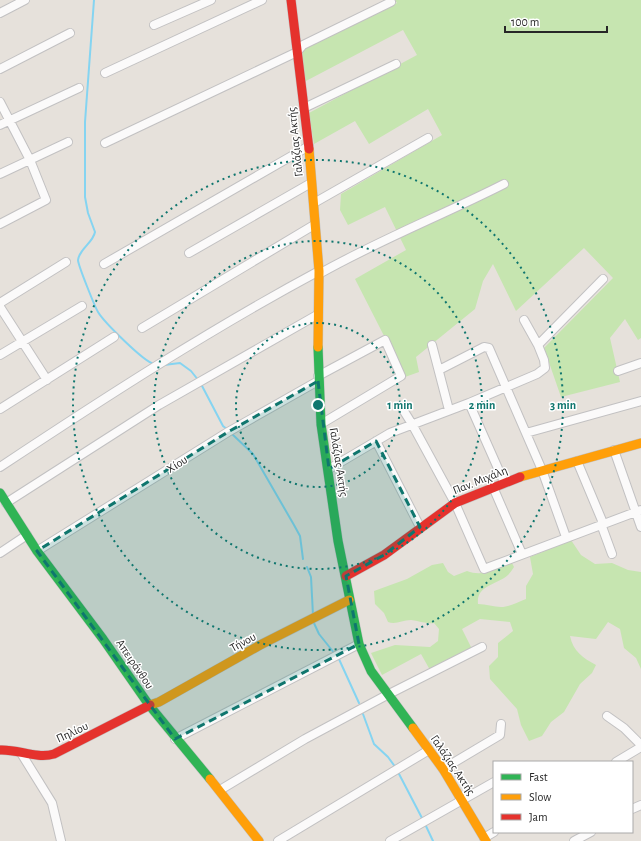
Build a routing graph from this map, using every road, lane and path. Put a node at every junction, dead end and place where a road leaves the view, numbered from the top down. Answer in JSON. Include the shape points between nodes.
{"nodes":[{"id":1,"x":25,"y":0,"type":"edge"},
{"id":2,"x":211,"y":0,"type":"edge"},
{"id":3,"x":262,"y":0,"type":"edge"},
{"id":4,"x":291,"y":0,"type":"edge"},
{"id":5,"x":392,"y":2,"type":"dead end"},
{"id":6,"x":0,"y":13,"type":"edge"},
{"id":7,"x":154,"y":25,"type":"dead end"},
{"id":8,"x":70,"y":33,"type":"dead end"},
{"id":9,"x":297,"y":52,"type":"junction"},
{"id":10,"x":396,"y":64,"type":"dead end"},
{"id":11,"x":0,"y":69,"type":"edge"},
{"id":12,"x":105,"y":73,"type":"dead end"},
{"id":13,"x":79,"y":88,"type":"dead end"},
{"id":14,"x":0,"y":102,"type":"edge"},
{"id":15,"x":304,"y":108,"type":"junction"},
{"id":16,"x":9,"y":120,"type":"junction"},
{"id":17,"x":0,"y":124,"type":"edge"},
{"id":18,"x":428,"y":138,"type":"dead end"},
{"id":19,"x":68,"y":142,"type":"dead end"},
{"id":20,"x":105,"y":143,"type":"dead end"},
{"id":21,"x":309,"y":146,"type":"junction"},
{"id":22,"x":30,"y":160,"type":"junction"},
{"id":23,"x":0,"y":174,"type":"edge"},
{"id":24,"x":311,"y":183,"type":"junction"},
{"id":25,"x":504,"y":184,"type":"dead end"},
{"id":26,"x":314,"y":203,"type":"junction"},
{"id":27,"x":0,"y":224,"type":"edge"},
{"id":28,"x":314,"y":225,"type":"junction"},
{"id":29,"x":189,"y":253,"type":"dead end"},
{"id":30,"x":66,"y":262,"type":"dead end"},
{"id":31,"x":104,"y":264,"type":"dead end"},
{"id":32,"x":319,"y":273,"type":"junction"},
{"id":33,"x":603,"y":279,"type":"dead end"},
{"id":34,"x":0,"y":303,"type":"edge"},
{"id":35,"x":82,"y":306,"type":"dead end"},
{"id":36,"x":0,"y":307,"type":"edge"},
{"id":37,"x":317,"y":315,"type":"junction"},
{"id":38,"x":524,"y":320,"type":"dead end"},
{"id":39,"x":142,"y":328,"type":"dead end"},
{"id":40,"x":114,"y":337,"type":"dead end"},
{"id":41,"x":23,"y":342,"type":"junction"},
{"id":42,"x":432,"y":345,"type":"dead end"},
{"id":43,"x":538,"y":345,"type":"junction"},
{"id":44,"x":0,"y":355,"type":"edge"},
{"id":45,"x":641,"y":363,"type":"edge"},
{"id":46,"x":439,"y":370,"type":"junction"},
{"id":47,"x":618,"y":371,"type":"dead end"},
{"id":48,"x":318,"y":379,"type":"junction"},
{"id":49,"x":47,"y":380,"type":"junction"},
{"id":50,"x":506,"y":386,"type":"junction"},
{"id":51,"x":641,"y":401,"type":"edge"},
{"id":52,"x":469,"y":403,"type":"junction"},
{"id":53,"x":402,"y":408,"type":"dead end"},
{"id":54,"x":0,"y":409,"type":"edge"},
{"id":55,"x":449,"y":410,"type":"junction"},
{"id":56,"x":321,"y":424,"type":"junction"},
{"id":57,"x":412,"y":424,"type":"junction"},
{"id":58,"x":526,"y":432,"type":"junction"},
{"id":59,"x":376,"y":441,"type":"junction"},
{"id":60,"x":641,"y":443,"type":"edge"},
{"id":61,"x":614,"y":450,"type":"junction"},
{"id":62,"x":577,"y":461,"type":"junction"},
{"id":63,"x":0,"y":467,"type":"edge"},
{"id":64,"x":329,"y":469,"type":"junction"},
{"id":65,"x":542,"y":470,"type":"junction"},
{"id":66,"x":504,"y":482,"type":"junction"},
{"id":67,"x":493,"y":487,"type":"junction"},
{"id":68,"x":0,"y":493,"type":"edge"},
{"id":69,"x":6,"y":502,"type":"junction"},
{"id":70,"x":455,"y":503,"type":"junction"},
{"id":71,"x":638,"y":511,"type":"edge"},
{"id":72,"x":602,"y":523,"type":"junction"},
{"id":73,"x":420,"y":527,"type":"junction"},
{"id":74,"x":641,"y":527,"type":"edge"},
{"id":75,"x":27,"y":536,"type":"junction"},
{"id":76,"x":566,"y":537,"type":"junction"},
{"id":77,"x":38,"y":551,"type":"junction"},
{"id":78,"x":0,"y":553,"type":"edge"},
{"id":79,"x":522,"y":554,"type":"junction"},
{"id":80,"x":612,"y":554,"type":"dead end"},
{"id":81,"x":346,"y":576,"type":"junction"},
{"id":82,"x":349,"y":600,"type":"junction"},
{"id":83,"x":359,"y":644,"type":"junction"},
{"id":84,"x":482,"y":647,"type":"dead end"},
{"id":85,"x":387,"y":695,"type":"junction"},
{"id":86,"x":149,"y":705,"type":"junction"},
{"id":87,"x":607,"y":716,"type":"dead end"},
{"id":88,"x":502,"y":724,"type":"dead end"},
{"id":89,"x":175,"y":739,"type":"junction"},
{"id":90,"x":0,"y":750,"type":"edge"},
{"id":91,"x":429,"y":750,"type":"junction"},
{"id":92,"x":21,"y":753,"type":"junction"},
{"id":93,"x":618,"y":761,"type":"edge"},
{"id":94,"x":443,"y":769,"type":"junction"},
{"id":95,"x":493,"y":783,"type":"edge"},
{"id":96,"x":220,"y":790,"type":"junction"},
{"id":97,"x":462,"y":800,"type":"junction"},
{"id":98,"x":493,"y":833,"type":"edge"},
{"id":99,"x":589,"y":833,"type":"edge"},
{"id":100,"x":485,"y":839,"type":"edge"},
{"id":101,"x":61,"y":841,"type":"edge"},
{"id":102,"x":259,"y":841,"type":"edge"},
{"id":103,"x":278,"y":841,"type":"edge"},
{"id":104,"x":390,"y":841,"type":"edge"},
{"id":105,"x":574,"y":841,"type":"edge"}],
"edges":[{"from":1,"to":6,"type":"street"},
{"from":2,"to":7,"type":"street"},
{"from":3,"to":12,"type":"street"},
{"from":4,"to":9,"type":"street","name":"Γαλάζιας Ακτής"},
{"from":5,"to":9,"type":"street","via":[[303,45]]},
{"from":8,"to":11,"type":"street"},
{"from":9,"to":15,"type":"street","name":"Γαλάζιας Ακτής"},
{"from":9,"to":20,"type":"street"},
{"from":10,"to":15,"type":"street"},
{"from":13,"to":16,"type":"street"},
{"from":14,"to":16,"type":"street"},
{"from":15,"to":21,"type":"street","name":"Γαλάζιας Ακτής"},
{"from":16,"to":17,"type":"street"},
{"from":16,"to":22,"type":"street"},
{"from":18,"to":26,"type":"street"},
{"from":19,"to":22,"type":"street"},
{"from":21,"to":24,"type":"street","name":"Γαλάζιας Ακτής"},
{"from":21,"to":31,"type":"street"},
{"from":22,"to":23,"type":"street"},
{"from":22,"to":27,"type":"street","via":[[46,200]]},
{"from":24,"to":26,"type":"street","name":"Γαλάζιας Ακτής"},
{"from":24,"to":29,"type":"street"},
{"from":25,"to":32,"type":"street"},
{"from":26,"to":28,"type":"street","name":"Γαλάζιας Ακτής"},
{"from":28,"to":32,"type":"street","name":"Γαλάζιας Ακτής"},
{"from":28,"to":39,"type":"street"},
{"from":30,"to":34,"type":"street"},
{"from":32,"to":37,"type":"street","name":"Γαλάζιας Ακτής"},
{"from":32,"to":63,"type":"street","via":[[247,310],[190,344]]},
{"from":33,"to":43,"type":"street"},
{"from":35,"to":41,"type":"street"},
{"from":36,"to":41,"type":"street"},
{"from":37,"to":48,"type":"street","name":"Γαλάζιας Ακτής"},
{"from":37,"to":69,"type":"street","via":[[159,405]]},
{"from":38,"to":43,"type":"street"},
{"from":40,"to":49,"type":"street"},
{"from":41,"to":44,"type":"street"},
{"from":41,"to":49,"type":"street"},
{"from":42,"to":46,"type":"street"},
{"from":43,"to":50,"type":"street","via":[[545,368],[537,374]]},
{"from":45,"to":47,"type":"street"},
{"from":46,"to":50,"type":"street","via":[[487,346]]},
{"from":46,"to":55,"type":"street"},
{"from":48,"to":56,"type":"street","name":"Γαλάζιας Ακτής"},
{"from":48,"to":56,"type":"street","name":"Χίου","via":[[386,340],[401,376]]},
{"from":48,"to":77,"type":"street","name":"Χίου"},
{"from":49,"to":54,"type":"street"},
{"from":50,"to":52,"type":"street"},
{"from":50,"to":58,"type":"street"},
{"from":51,"to":58,"type":"street"},
{"from":52,"to":55,"type":"street"},
{"from":52,"to":66,"type":"street"},
{"from":53,"to":57,"type":"street"},
{"from":55,"to":57,"type":"street"},
{"from":56,"to":64,"type":"street","name":"Γαλάζιας Ακτής"},
{"from":57,"to":59,"type":"street"},
{"from":57,"to":70,"type":"street"},
{"from":58,"to":65,"type":"street"},
{"from":59,"to":64,"type":"street"},
{"from":59,"to":73,"type":"street"},
{"from":60,"to":61,"type":"street","name":"Παν. Μιχάλη"},
{"from":61,"to":62,"type":"street","name":"Παν. Μιχάλη"},
{"from":61,"to":71,"type":"street"},
{"from":62,"to":65,"type":"street","name":"Παν. Μιχάλη"},
{"from":62,"to":72,"type":"street"},
{"from":64,"to":81,"type":"street","name":"Γαλάζιας Ακτής","via":[[338,541]]},
{"from":65,"to":66,"type":"street","name":"Παν. Μιχάλη"},
{"from":65,"to":76,"type":"street"},
{"from":66,"to":67,"type":"street","name":"Παν. Μιχάλη"},
{"from":67,"to":70,"type":"street","name":"Παν. Μιχάλη"},
{"from":67,"to":79,"type":"street"},
{"from":68,"to":69,"type":"street","name":"Απειράνθου"},
{"from":69,"to":75,"type":"street","name":"Απειράνθου"},
{"from":70,"to":73,"type":"street","name":"Παν. Μιχάλη"},
{"from":70,"to":79,"type":"street","via":[[484,569]]},
{"from":71,"to":72,"type":"street"},
{"from":71,"to":74,"type":"street"},
{"from":72,"to":76,"type":"street"},
{"from":72,"to":80,"type":"street"},
{"from":73,"to":81,"type":"street","name":"Παν. Μιχάλη","via":[[384,554]]},
{"from":75,"to":77,"type":"street","name":"Απειράνθου"},
{"from":75,"to":78,"type":"street"},
{"from":76,"to":79,"type":"street"},
{"from":77,"to":86,"type":"street","name":"Απειράνθου"},
{"from":81,"to":82,"type":"street","name":"Γαλάζιας Ακτής"},
{"from":82,"to":83,"type":"street","name":"Γαλάζιας Ακτής"},
{"from":82,"to":86,"type":"street","name":"Τήνου"},
{"from":83,"to":85,"type":"street","name":"Γαλάζιας Ακτής","via":[[371,671]]},
{"from":83,"to":89,"type":"street"},
{"from":84,"to":85,"type":"street"},
{"from":85,"to":91,"type":"street","name":"Γαλάζιας Ακτής"},
{"from":85,"to":96,"type":"street","via":[[305,739]]},
{"from":86,"to":89,"type":"street","name":"Απειράνθου"},
{"from":86,"to":92,"type":"street","name":"Πηλίου","via":[[54,754],[40,756]]},
{"from":87,"to":93,"type":"street","via":[[624,728],[641,747]]},
{"from":88,"to":94,"type":"street","via":[[500,735]]},
{"from":89,"to":96,"type":"street","name":"Απειράνθου"},
{"from":90,"to":92,"type":"street","name":"Πηλίου"},
{"from":91,"to":94,"type":"street","name":"Γαλάζιας Ακτής"},
{"from":91,"to":103,"type":"street"},
{"from":92,"to":101,"type":"street","via":[[52,803]]},
{"from":94,"to":97,"type":"street","name":"Γαλάζιας Ακτής"},
{"from":95,"to":97,"type":"street"},
{"from":96,"to":102,"type":"street","name":"Απειράνθου"},
{"from":97,"to":100,"type":"street","name":"Γαλάζιας Ακτής"},
{"from":97,"to":104,"type":"street"},
{"from":98,"to":100,"type":"street"},
{"from":99,"to":105,"type":"street"}]}
